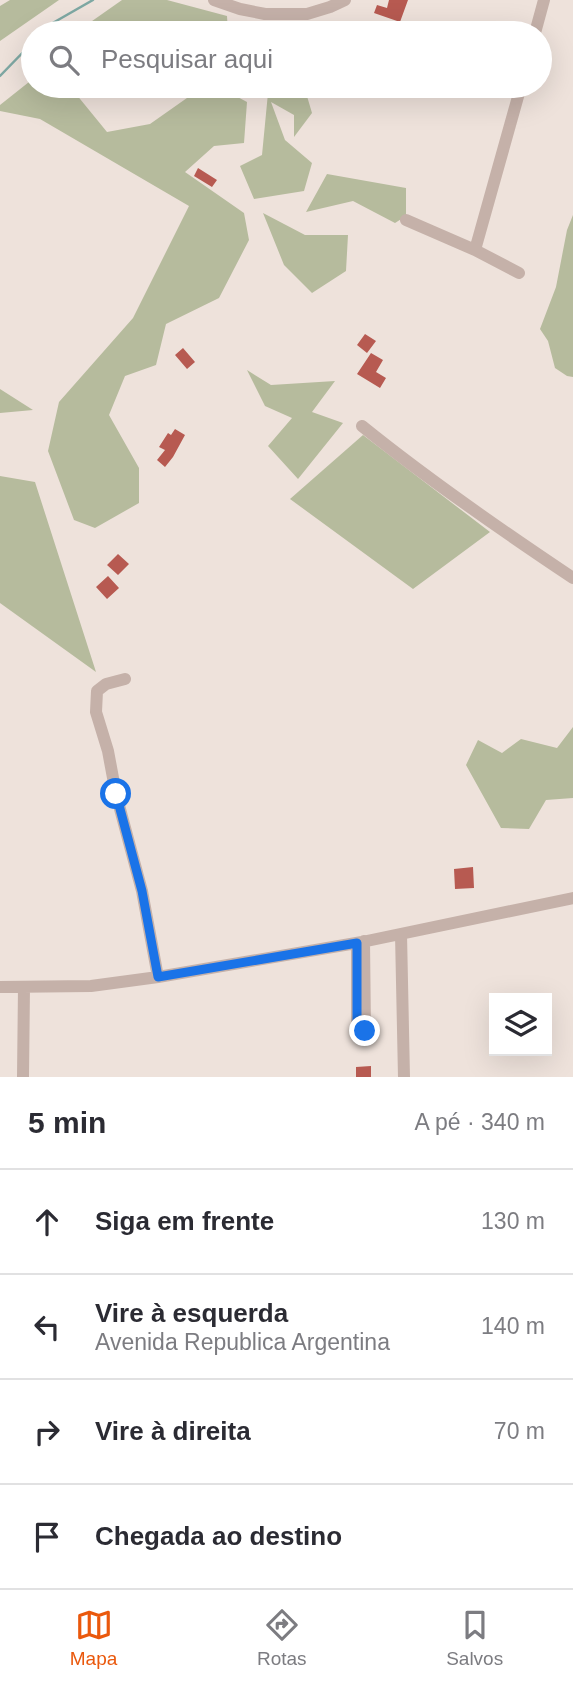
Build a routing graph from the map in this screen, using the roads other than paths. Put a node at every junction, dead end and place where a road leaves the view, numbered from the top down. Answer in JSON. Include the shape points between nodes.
{"nodes":[{"id":1,"x":214,"y":0,"type":"edge"},
{"id":2,"x":345,"y":0,"type":"edge"},
{"id":3,"x":544,"y":0,"type":"edge"},
{"id":4,"x":539,"y":21,"type":"edge"},
{"id":5,"x":518,"y":98,"type":"edge"},
{"id":6,"x":406,"y":220,"type":"dead end"},
{"id":7,"x":475,"y":250,"type":"junction"},
{"id":8,"x":519,"y":274,"type":"dead end"},
{"id":9,"x":362,"y":426,"type":"dead end"},
{"id":10,"x":573,"y":578,"type":"edge"},
{"id":11,"x":125,"y":678,"type":"dead end"},
{"id":12,"x":573,"y":898,"type":"edge"},
{"id":13,"x":401,"y":934,"type":"junction"},
{"id":14,"x":361,"y":942,"type":"junction"},
{"id":15,"x":158,"y":977,"type":"junction"},
{"id":16,"x":24,"y":987,"type":"junction"},
{"id":17,"x":0,"y":988,"type":"edge"},
{"id":18,"x":23,"y":1077,"type":"edge"},
{"id":19,"x":404,"y":1077,"type":"edge"}],
"edges":[{"from":1,"to":2,"type":"street","via":[[265,14],[307,14]]},
{"from":3,"to":4,"type":"street"},
{"from":5,"to":7,"type":"street"},
{"from":6,"to":7,"type":"street"},
{"from":7,"to":8,"type":"street"},
{"from":9,"to":10,"type":"street","via":[[474,512]]},
{"from":11,"to":15,"type":"street","via":[[97,691],[96,712],[142,891]]},
{"from":12,"to":13,"type":"street"},
{"from":13,"to":14,"type":"street"},
{"from":13,"to":19,"type":"street"},
{"from":14,"to":14,"type":"street","via":[[365,1031],[357,1031]]},
{"from":14,"to":15,"type":"street"},
{"from":15,"to":16,"type":"street","via":[[91,986]]},
{"from":16,"to":17,"type":"street"},
{"from":16,"to":18,"type":"street"}]}
